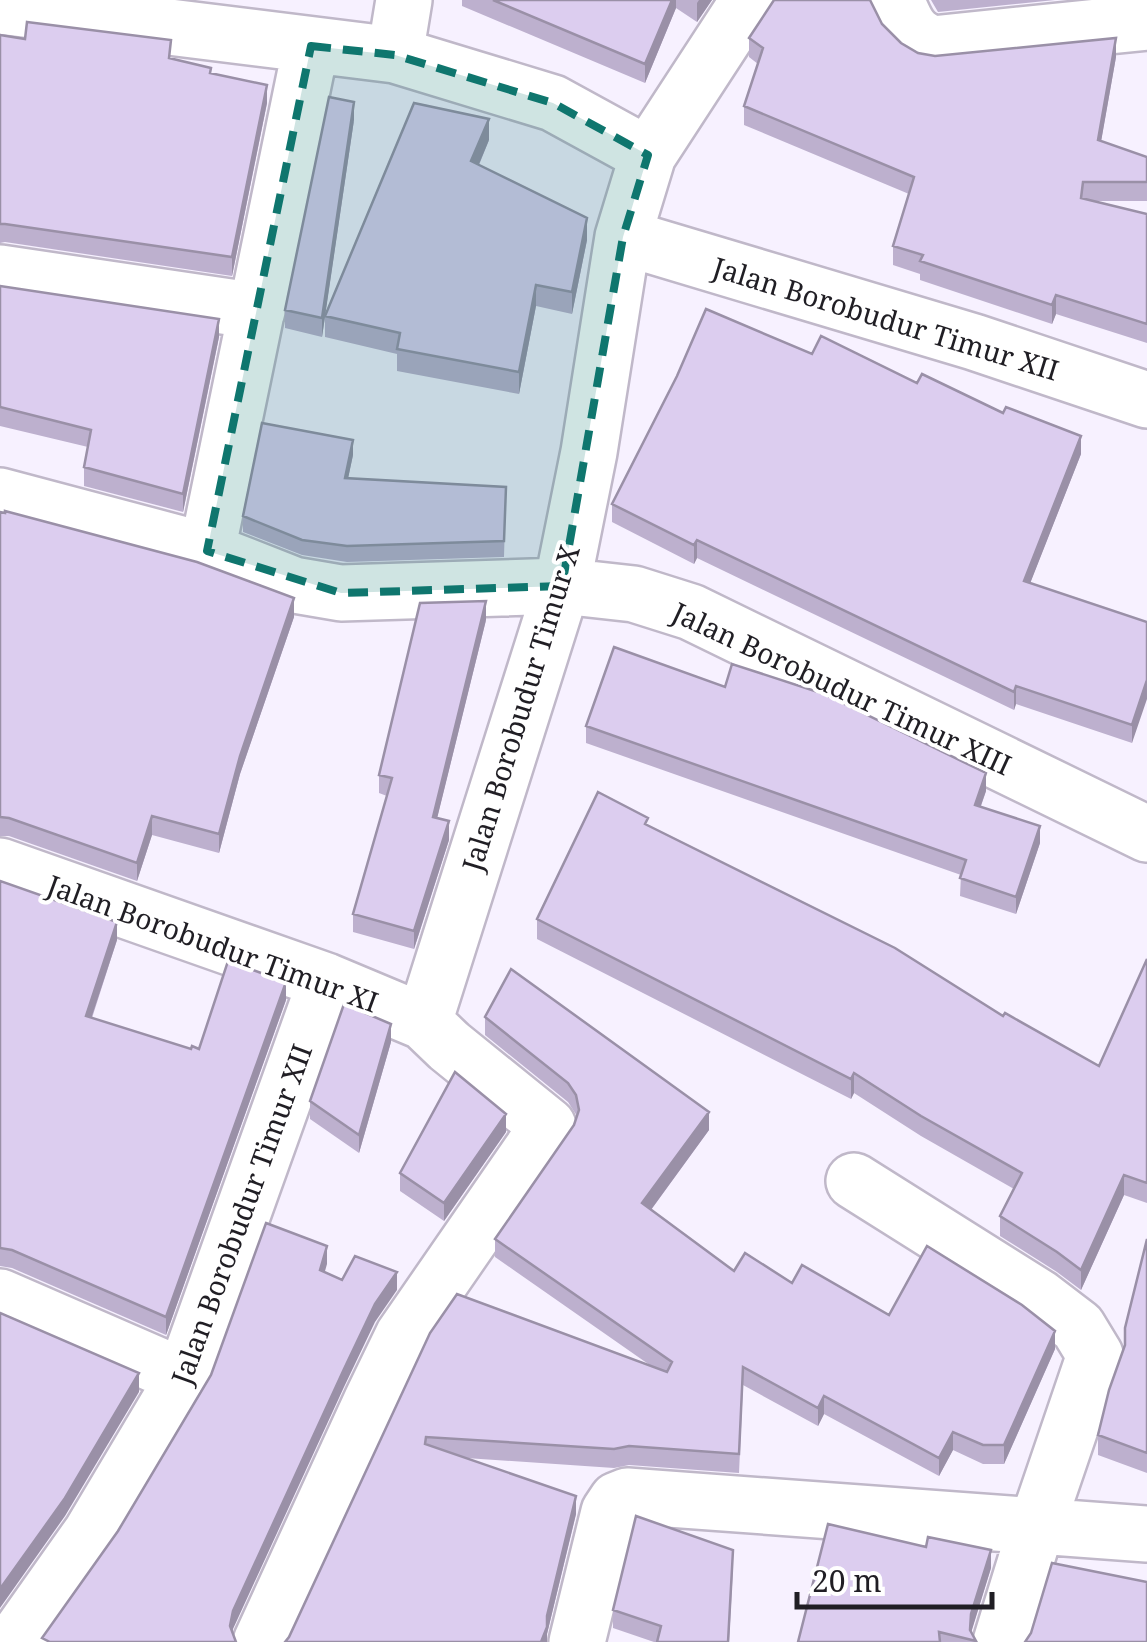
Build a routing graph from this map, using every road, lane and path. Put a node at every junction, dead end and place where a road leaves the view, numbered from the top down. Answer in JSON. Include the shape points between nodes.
{"nodes":[{"id":1,"x":404,"y":0,"type":"edge"},
{"id":2,"x":749,"y":0,"type":"edge"},
{"id":3,"x":896,"y":0,"type":"edge"},
{"id":4,"x":0,"y":6,"type":"edge"},
{"id":5,"x":1147,"y":22,"type":"edge"},
{"id":6,"x":311,"y":46,"type":"junction"},
{"id":7,"x":394,"y":55,"type":"junction"},
{"id":8,"x":648,"y":155,"type":"junction"},
{"id":9,"x":624,"y":237,"type":"junction"},
{"id":10,"x":0,"y":273,"type":"edge"},
{"id":11,"x":257,"y":311,"type":"junction"},
{"id":12,"x":1147,"y":400,"type":"edge"},
{"id":13,"x":0,"y":496,"type":"edge"},
{"id":14,"x":208,"y":551,"type":"junction"},
{"id":15,"x":562,"y":586,"type":"junction"},
{"id":16,"x":1147,"y":834,"type":"edge"},
{"id":17,"x":0,"y":866,"type":"edge"},
{"id":18,"x":326,"y":981,"type":"junction"},
{"id":19,"x":424,"y":1022,"type":"junction"},
{"id":20,"x":854,"y":1181,"type":"dead end"},
{"id":21,"x":0,"y":1296,"type":"edge"},
{"id":22,"x":184,"y":1376,"type":"junction"},
{"id":23,"x":1036,"y":1528,"type":"junction"},
{"id":24,"x":1147,"y":1534,"type":"edge"},
{"id":25,"x":14,"y":1642,"type":"edge"},
{"id":26,"x":261,"y":1642,"type":"edge"},
{"id":27,"x":577,"y":1642,"type":"edge"},
{"id":28,"x":1001,"y":1642,"type":"edge"}],
"edges":[{"from":1,"to":7,"type":"street"},
{"from":2,"to":8,"type":"street","name":"Jalan Borobudur Timur X"},
{"from":3,"to":5,"type":"street","via":[[910,31],[932,44]]},
{"from":4,"to":6,"type":"street"},
{"from":6,"to":7,"type":"street"},
{"from":6,"to":11,"type":"street"},
{"from":7,"to":8,"type":"street","via":[[553,102]]},
{"from":8,"to":9,"type":"street","name":"Jalan Borobudur Timur X"},
{"from":9,"to":12,"type":"street","name":"Jalan Borobudur Timur XII"},
{"from":9,"to":15,"type":"street","name":"Jalan Borobudur Timur X"},
{"from":10,"to":11,"type":"street"},
{"from":11,"to":14,"type":"street"},
{"from":13,"to":14,"type":"street","name":"Jalan Borobudur Timur XIII"},
{"from":14,"to":15,"type":"street","name":"Jalan Borobudur Timur XIII","via":[[294,585],[341,593]]},
{"from":15,"to":16,"type":"street","name":"Jalan Borobudur Timur XIII","via":[[634,594],[690,612]]},
{"from":15,"to":19,"type":"street","name":"Jalan Borobudur Timur X"},
{"from":17,"to":18,"type":"street","name":"Jalan Borobudur Timur XI"},
{"from":18,"to":19,"type":"street","name":"Jalan Borobudur Timur XI"},
{"from":18,"to":22,"type":"street","name":"Jalan Borobudur Timur XII"},
{"from":19,"to":26,"type":"street","via":[[548,1126],[403,1336]]},
{"from":20,"to":23,"type":"street","via":[[1040,1298],[1078,1327],[1095,1355]]},
{"from":21,"to":22,"type":"street"},
{"from":22,"to":25,"type":"street","name":"Jalan Borobudur Timur XII","via":[[91,1533]]},
{"from":23,"to":24,"type":"street"},
{"from":23,"to":27,"type":"street","via":[[628,1496],[609,1512]]},
{"from":23,"to":28,"type":"street"}]}
